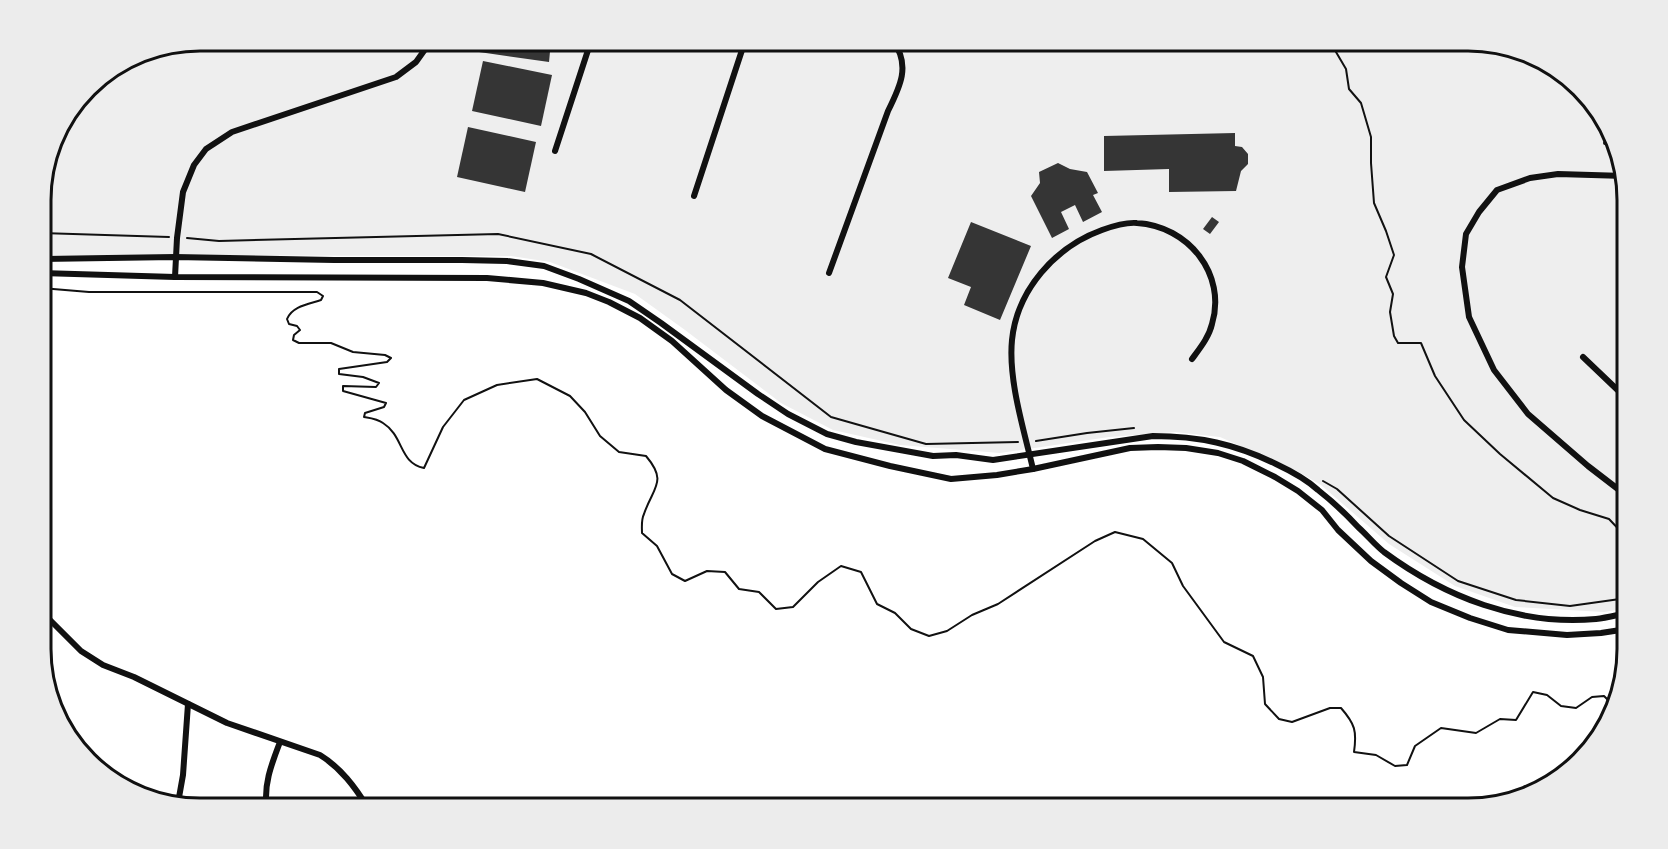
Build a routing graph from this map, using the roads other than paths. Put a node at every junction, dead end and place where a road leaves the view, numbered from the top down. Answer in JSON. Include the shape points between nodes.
{"nodes":[{"id":1,"x":424,"y":51,"type":"edge"},
{"id":2,"x":587,"y":51,"type":"edge"},
{"id":3,"x":741,"y":51,"type":"edge"},
{"id":4,"x":898,"y":51,"type":"edge"},
{"id":5,"x":555,"y":151,"type":"dead end"},
{"id":6,"x":1615,"y":176,"type":"edge"},
{"id":7,"x":694,"y":196,"type":"dead end"},
{"id":8,"x":175,"y":257,"type":"junction"},
{"id":9,"x":51,"y":259,"type":"edge"},
{"id":10,"x":51,"y":273,"type":"edge"},
{"id":11,"x":829,"y":273,"type":"dead end"},
{"id":12,"x":175,"y":277,"type":"junction"},
{"id":13,"x":628,"y":301,"type":"junction"},
{"id":14,"x":625,"y":310,"type":"junction"},
{"id":15,"x":1583,"y":357,"type":"dead end"},
{"id":16,"x":1192,"y":359,"type":"dead end"},
{"id":17,"x":1617,"y":389,"type":"edge"},
{"id":18,"x":1030,"y":454,"type":"junction"},
{"id":19,"x":1033,"y":469,"type":"junction"},
{"id":20,"x":1617,"y":488,"type":"edge"},
{"id":21,"x":1617,"y":616,"type":"edge"},
{"id":22,"x":51,"y":621,"type":"edge"},
{"id":23,"x":1617,"y":631,"type":"edge"},
{"id":24,"x":188,"y":704,"type":"junction"},
{"id":25,"x":280,"y":742,"type":"junction"},
{"id":26,"x":179,"y":796,"type":"edge"},
{"id":27,"x":265,"y":798,"type":"edge"},
{"id":28,"x":361,"y":798,"type":"edge"}],
"edges":[{"from":1,"to":8,"type":"street","via":[[396,77],[232,132],[206,149],[194,165],[183,192]]},
{"from":2,"to":5,"type":"street"},
{"from":3,"to":7,"type":"street"},
{"from":4,"to":11,"type":"street","via":[[903,63],[900,86]]},
{"from":6,"to":20,"type":"street","via":[[1558,174],[1497,189],[1466,234],[1462,267],[1469,317],[1494,370],[1528,414]]},
{"from":8,"to":9,"type":"street"},
{"from":8,"to":12,"type":"street"},
{"from":8,"to":13,"type":"street","via":[[507,261],[544,266]]},
{"from":10,"to":12,"type":"street"},
{"from":12,"to":14,"type":"street","via":[[487,278],[575,290]]},
{"from":13,"to":14,"type":"street"},
{"from":13,"to":18,"type":"street","via":[[778,408],[827,434],[933,456],[993,460]]},
{"from":14,"to":19,"type":"street","via":[[672,341],[726,390],[762,416],[825,449],[951,479]]},
{"from":15,"to":17,"type":"street"},
{"from":16,"to":18,"type":"street","via":[[1212,325],[1216,305],[1214,284],[1201,256],[1179,235],[1153,225],[1122,224],[1090,234],[1038,275],[1018,314],[1011,356]]},
{"from":18,"to":19,"type":"street"},
{"from":18,"to":21,"type":"street","via":[[1153,436],[1220,442],[1295,473],[1317,488],[1382,551],[1445,590],[1507,613],[1535,618]]},
{"from":19,"to":23,"type":"street","via":[[1130,448],[1186,448],[1218,453],[1243,461],[1299,491],[1371,561],[1431,602],[1508,630],[1567,636]]},
{"from":22,"to":24,"type":"street","via":[[81,651],[103,665]]},
{"from":24,"to":25,"type":"street"},
{"from":24,"to":26,"type":"street"},
{"from":25,"to":27,"type":"street","via":[[269,771]]},
{"from":25,"to":28,"type":"street","via":[[320,754],[333,763]]}]}
